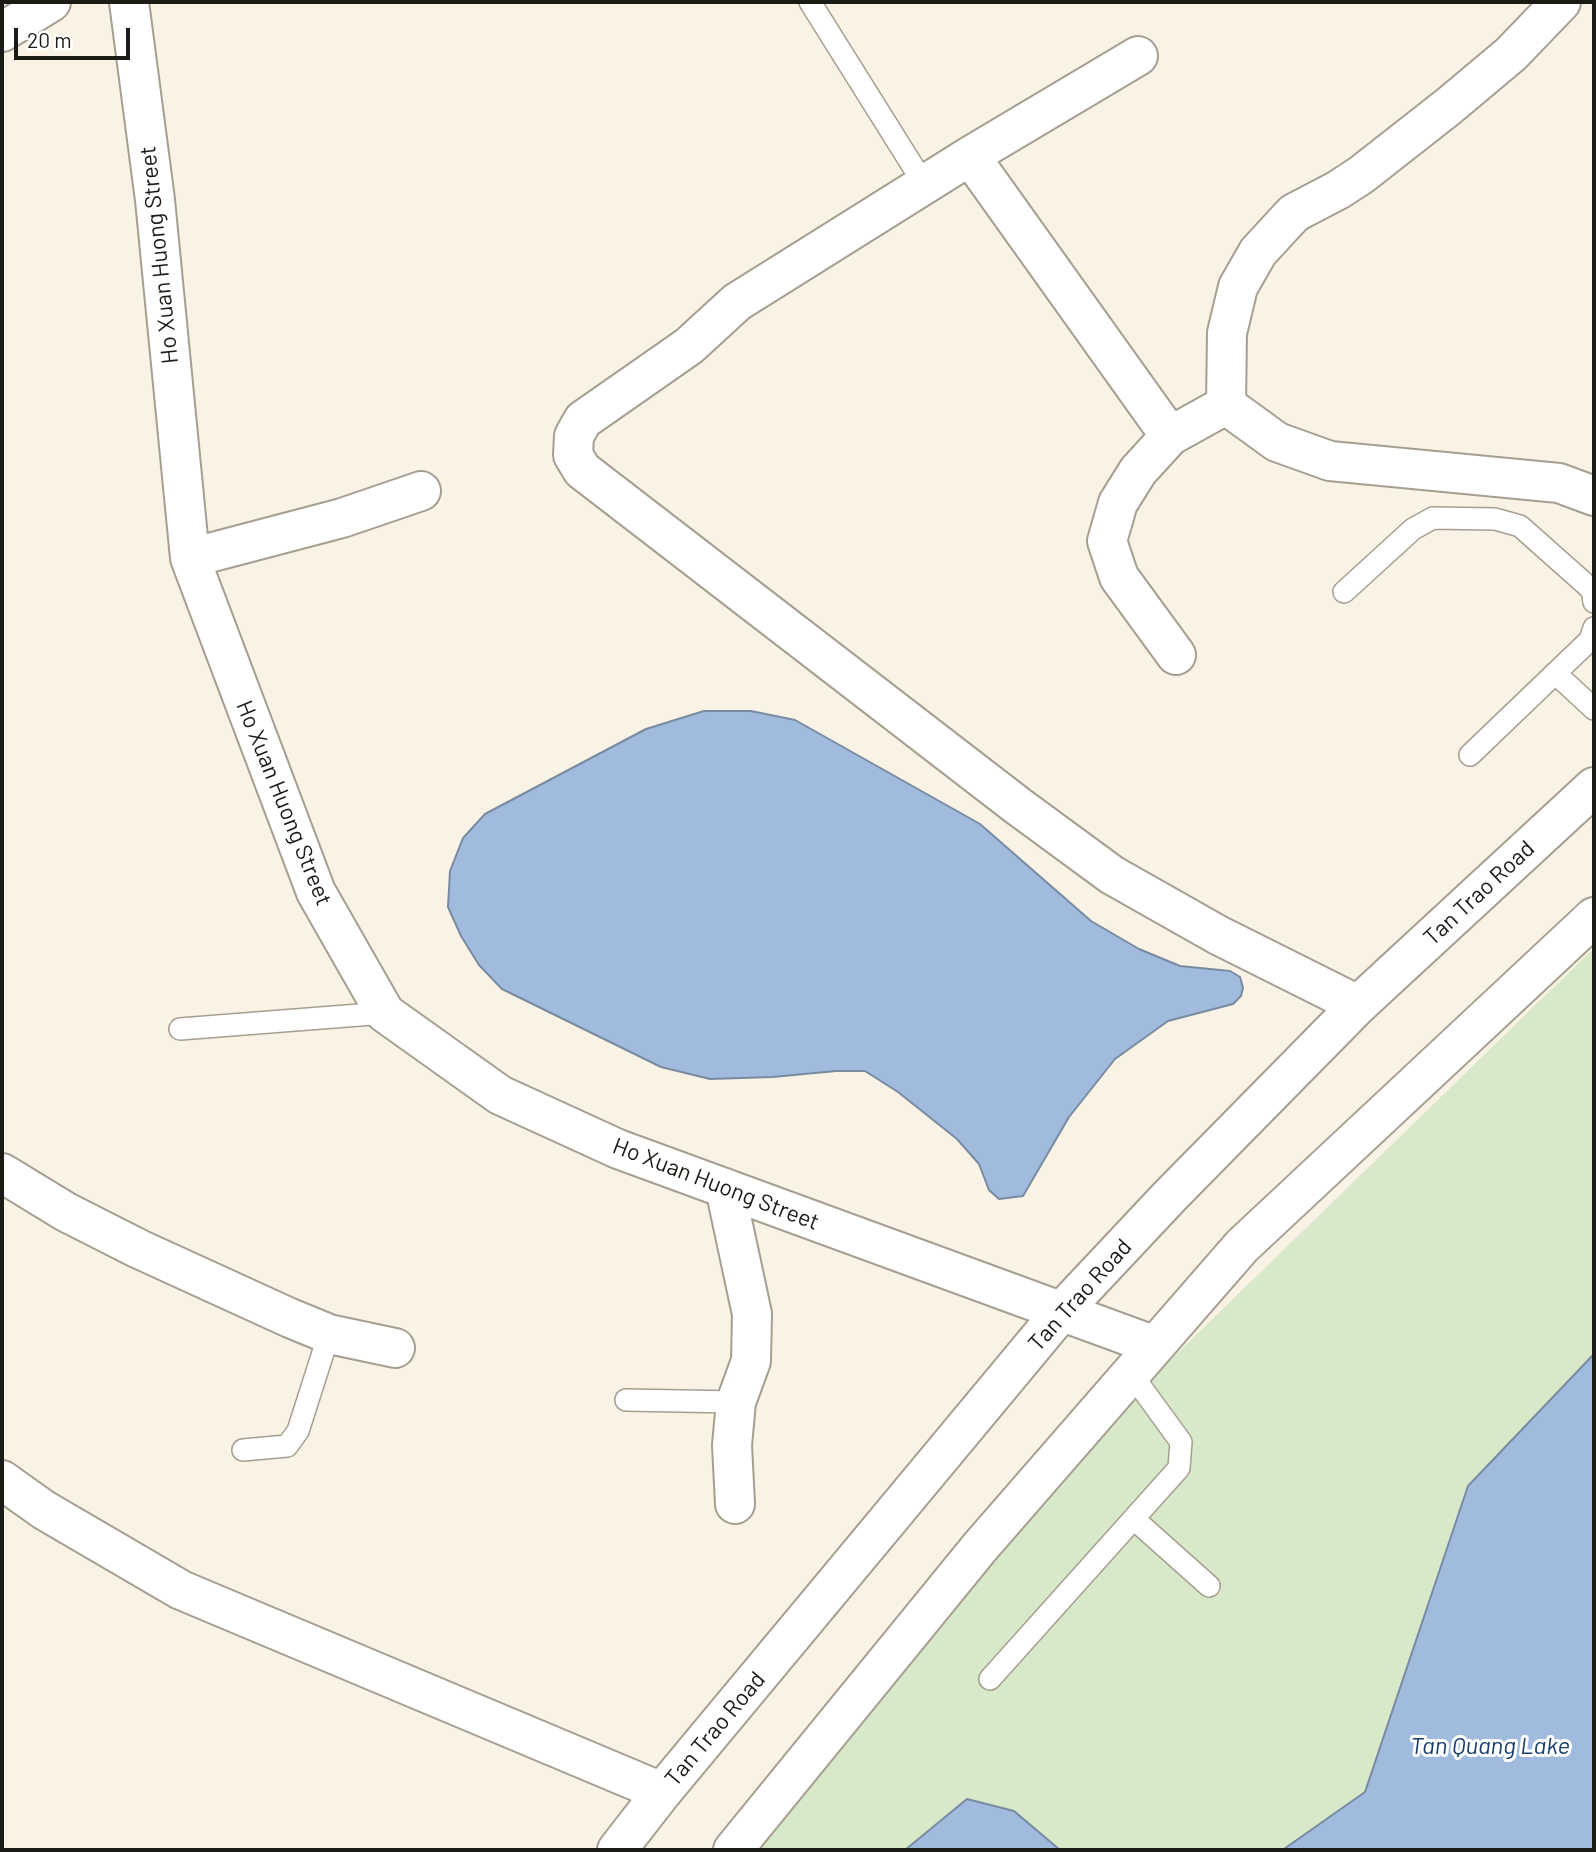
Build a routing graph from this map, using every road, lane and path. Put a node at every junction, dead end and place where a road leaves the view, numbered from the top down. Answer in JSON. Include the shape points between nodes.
{"nodes":[{"id":1,"x":51,"y":2,"type":"edge"},
{"id":2,"x":129,"y":2,"type":"edge"},
{"id":3,"x":810,"y":2,"type":"edge"},
{"id":4,"x":1561,"y":2,"type":"edge"},
{"id":5,"x":2,"y":32,"type":"edge"},
{"id":6,"x":1138,"y":56,"type":"dead end"},
{"id":7,"x":970,"y":156,"type":"junction"},
{"id":8,"x":924,"y":184,"type":"junction"},
{"id":9,"x":1226,"y":405,"type":"junction"},
{"id":10,"x":1170,"y":436,"type":"junction"},
{"id":11,"x":421,"y":491,"type":"dead end"},
{"id":12,"x":1594,"y":496,"type":"edge"},
{"id":13,"x":190,"y":558,"type":"junction"},
{"id":14,"x":1344,"y":592,"type":"dead end"},
{"id":15,"x":1594,"y":602,"type":"edge"},
{"id":16,"x":1594,"y":628,"type":"edge"},
{"id":17,"x":1176,"y":655,"type":"dead end"},
{"id":18,"x":1555,"y":673,"type":"junction"},
{"id":19,"x":1594,"y":709,"type":"edge"},
{"id":20,"x":1470,"y":755,"type":"dead end"},
{"id":21,"x":1594,"y":787,"type":"edge"},
{"id":22,"x":1594,"y":916,"type":"edge"},
{"id":23,"x":1358,"y":1005,"type":"junction"},
{"id":24,"x":385,"y":1013,"type":"junction"},
{"id":25,"x":180,"y":1029,"type":"dead end"},
{"id":26,"x":2,"y":1173,"type":"edge"},
{"id":27,"x":726,"y":1188,"type":"junction"},
{"id":28,"x":1061,"y":1312,"type":"junction"},
{"id":29,"x":329,"y":1334,"type":"junction"},
{"id":30,"x":395,"y":1348,"type":"dead end"},
{"id":31,"x":1141,"y":1359,"type":"junction"},
{"id":32,"x":626,"y":1400,"type":"dead end"},
{"id":33,"x":736,"y":1402,"type":"junction"},
{"id":34,"x":243,"y":1450,"type":"dead end"},
{"id":35,"x":2,"y":1480,"type":"edge"},
{"id":36,"x":735,"y":1504,"type":"dead end"},
{"id":37,"x":1133,"y":1519,"type":"junction"},
{"id":38,"x":1209,"y":1586,"type":"dead end"},
{"id":39,"x":990,"y":1679,"type":"dead end"},
{"id":40,"x":662,"y":1792,"type":"junction"},
{"id":41,"x":617,"y":1850,"type":"edge"},
{"id":42,"x":733,"y":1850,"type":"edge"}],
"edges":[{"from":1,"to":5,"type":"street"},
{"from":2,"to":13,"type":"street","name":"Ho Xuan Huong Street","via":[[155,200]]},
{"from":3,"to":8,"type":"lane"},
{"from":4,"to":9,"type":"street","via":[[1511,54],[1459,98],[1361,175],[1294,213],[1258,252],[1238,287],[1227,333]]},
{"from":6,"to":7,"type":"street"},
{"from":7,"to":8,"type":"street"},
{"from":7,"to":10,"type":"street"},
{"from":8,"to":23,"type":"street","via":[[737,302],[689,346],[583,420],[574,436],[573,455],[582,471],[1112,874],[1218,935]]},
{"from":9,"to":10,"type":"street"},
{"from":9,"to":12,"type":"street","via":[[1277,442],[1330,461],[1559,483]]},
{"from":10,"to":17,"type":"street","via":[[1138,471],[1118,503],[1107,541],[1119,576]]},
{"from":11,"to":13,"type":"street","via":[[342,518]]},
{"from":13,"to":24,"type":"street","name":"Ho Xuan Huong Street","via":[[316,892]]},
{"from":14,"to":15,"type":"lane","via":[[1413,529],[1433,518],[1494,519],[1520,526],[1592,590]]},
{"from":16,"to":18,"type":"lane","via":[[1590,640]]},
{"from":18,"to":19,"type":"lane"},
{"from":18,"to":20,"type":"lane"},
{"from":21,"to":23,"type":"street","name":"Tan Trao Road"},
{"from":22,"to":31,"type":"street","via":[[1242,1246]]},
{"from":23,"to":28,"type":"street","name":"Tan Trao Road"},
{"from":24,"to":25,"type":"lane"},
{"from":24,"to":27,"type":"street","name":"Ho Xuan Huong Street","via":[[500,1095],[618,1149]]},
{"from":26,"to":29,"type":"street","via":[[139,1249]]},
{"from":27,"to":28,"type":"street","name":"Ho Xuan Huong Street"},
{"from":27,"to":33,"type":"street","via":[[752,1314],[751,1361]]},
{"from":28,"to":31,"type":"street","name":"Ho Xuan Huong Street"},
{"from":28,"to":40,"type":"street","name":"Tan Trao Road"},
{"from":29,"to":30,"type":"street"},
{"from":29,"to":34,"type":"lane","via":[[298,1431],[287,1446]]},
{"from":31,"to":37,"type":"lane","via":[[1181,1442],[1179,1468]]},
{"from":31,"to":42,"type":"street","via":[[980,1547]]},
{"from":32,"to":33,"type":"lane"},
{"from":33,"to":36,"type":"street","via":[[732,1445]]},
{"from":35,"to":40,"type":"street","via":[[44,1510],[181,1590]]},
{"from":37,"to":38,"type":"lane"},
{"from":37,"to":39,"type":"lane"},
{"from":40,"to":41,"type":"street","name":"Tan Trao Road"}]}
